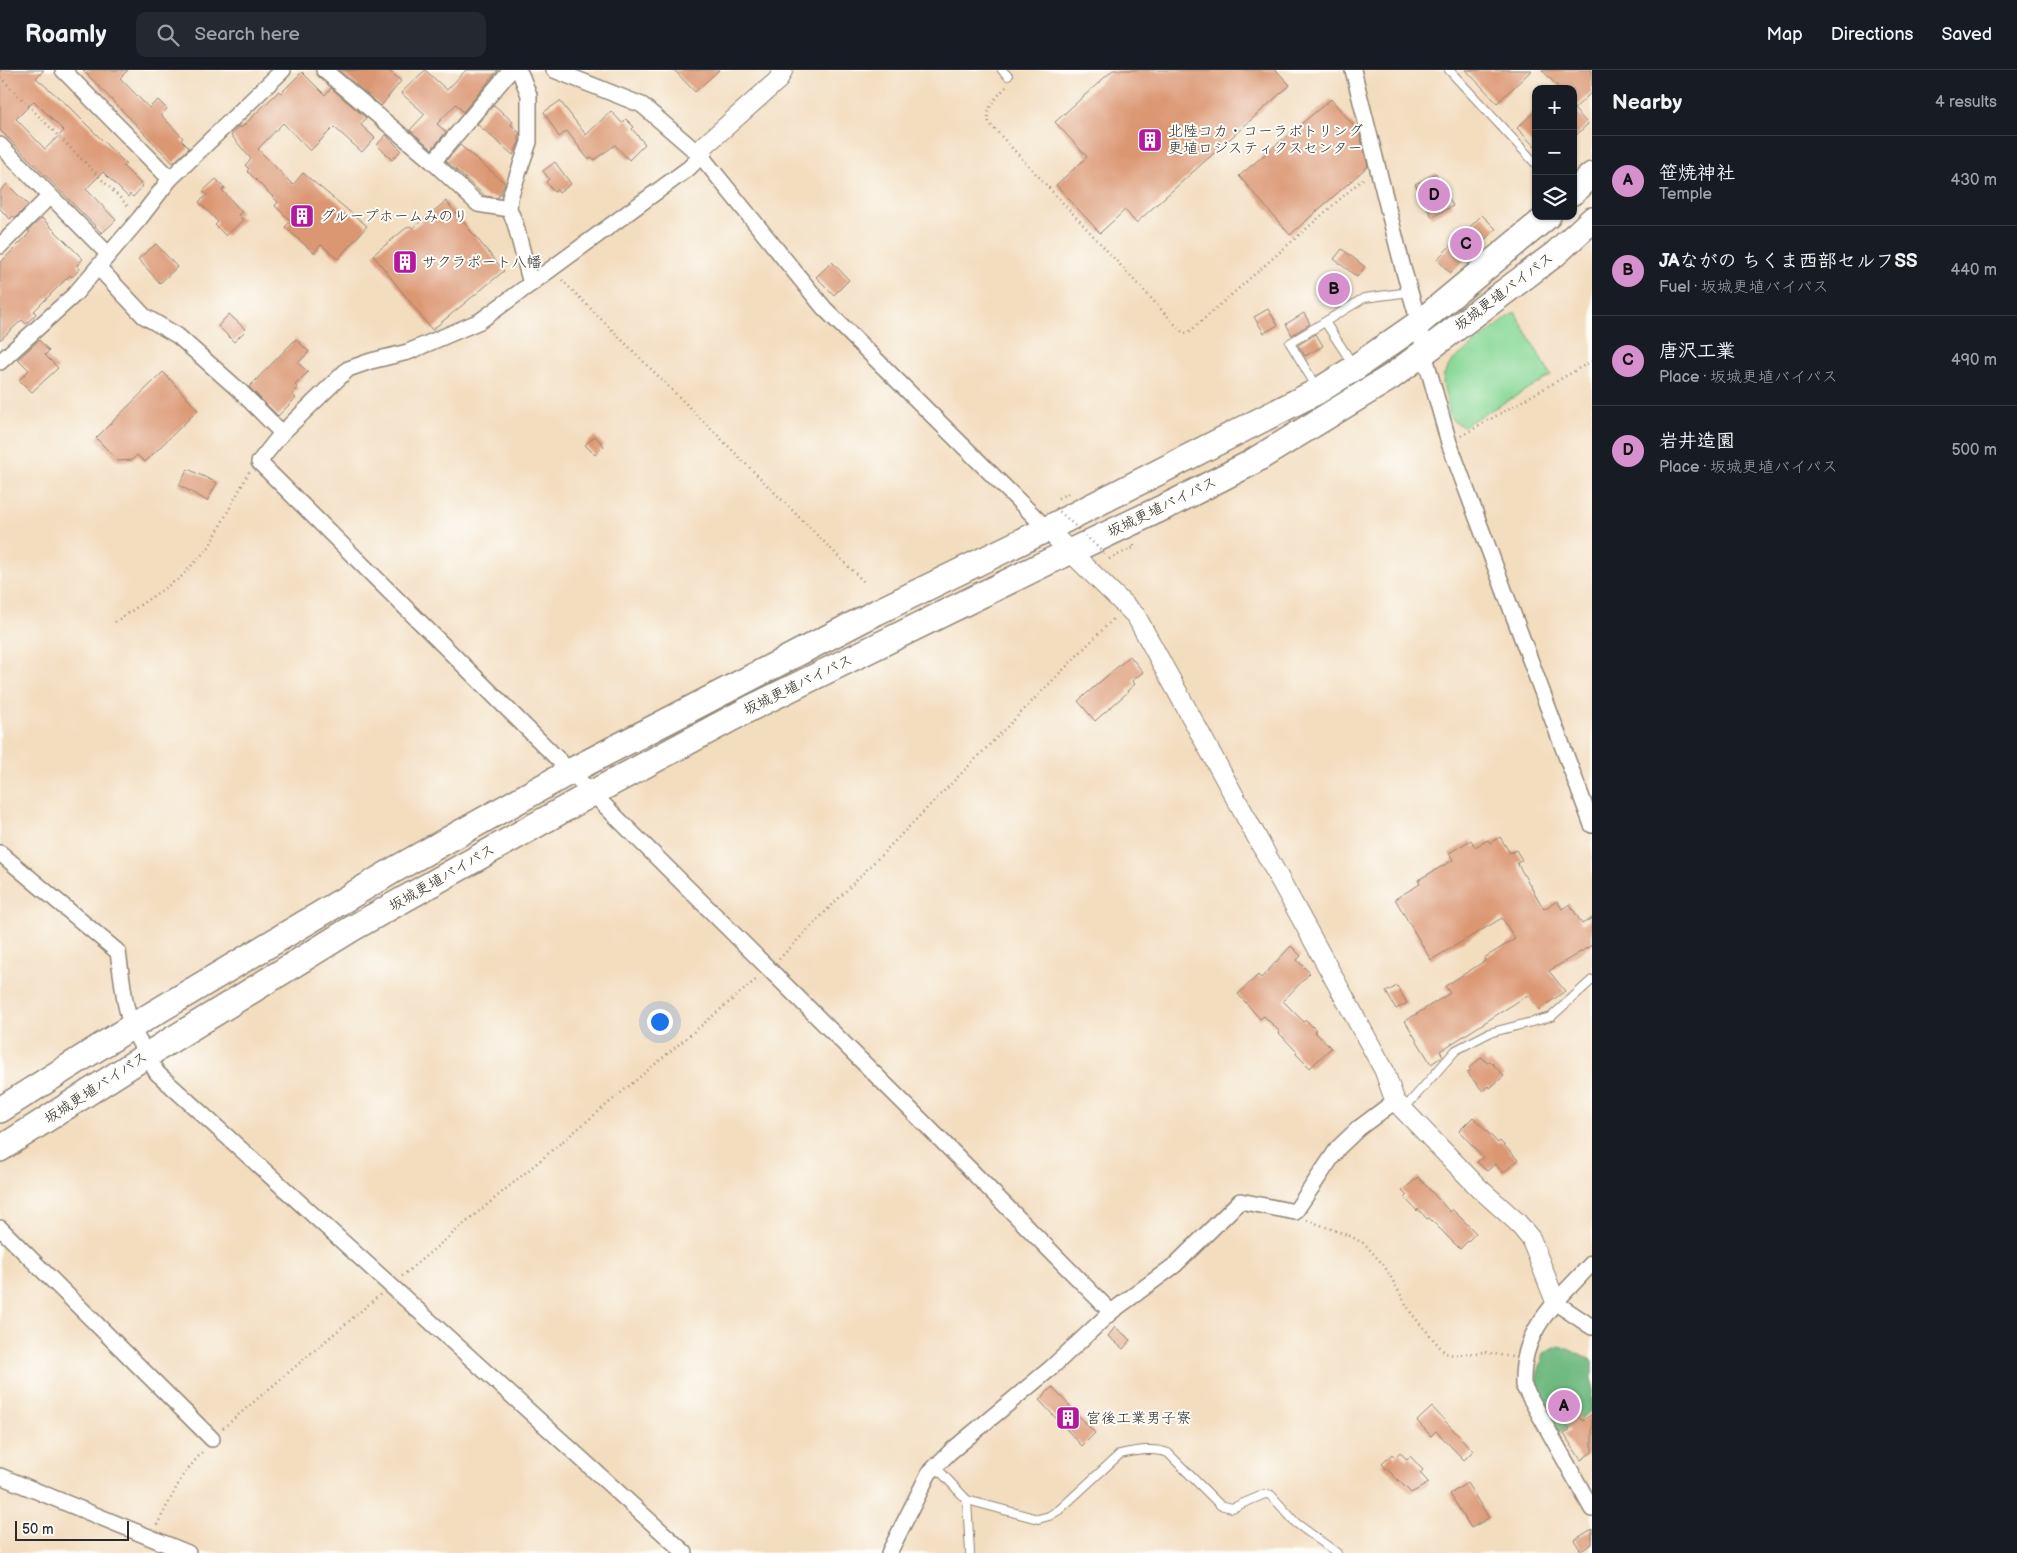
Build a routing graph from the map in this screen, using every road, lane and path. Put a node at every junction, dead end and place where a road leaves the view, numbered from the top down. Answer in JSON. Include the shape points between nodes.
{"nodes":[{"id":1,"x":62,"y":70,"type":"edge"},
{"id":2,"x":283,"y":70,"type":"edge"},
{"id":3,"x":324,"y":70,"type":"edge"},
{"id":4,"x":511,"y":70,"type":"edge"},
{"id":5,"x":517,"y":70,"type":"edge"},
{"id":6,"x":554,"y":70,"type":"edge"},
{"id":7,"x":783,"y":70,"type":"edge"},
{"id":8,"x":1002,"y":70,"type":"edge"},
{"id":9,"x":1353,"y":70,"type":"edge"},
{"id":10,"x":1449,"y":70,"type":"edge"},
{"id":11,"x":0,"y":76,"type":"edge"},
{"id":12,"x":1008,"y":76,"type":"joint"},
{"id":13,"x":0,"y":146,"type":"edge"},
{"id":14,"x":700,"y":156,"type":"junction"},
{"id":15,"x":1532,"y":160,"type":"edge"},
{"id":16,"x":433,"y":162,"type":"junction"},
{"id":17,"x":1378,"y":167,"type":"junction"},
{"id":18,"x":1592,"y":175,"type":"edge"},
{"id":19,"x":170,"y":179,"type":"junction"},
{"id":20,"x":1577,"y":188,"type":"edge"},
{"id":21,"x":50,"y":196,"type":"junction"},
{"id":22,"x":509,"y":209,"type":"junction"},
{"id":23,"x":140,"y":218,"type":"junction"},
{"id":24,"x":1543,"y":220,"type":"edge"},
{"id":25,"x":1592,"y":220,"type":"edge"},
{"id":26,"x":0,"y":246,"type":"edge"},
{"id":27,"x":108,"y":254,"type":"junction"},
{"id":28,"x":98,"y":267,"type":"junction"},
{"id":29,"x":551,"y":269,"type":"junction"},
{"id":30,"x":531,"y":284,"type":"junction"},
{"id":31,"x":1410,"y":292,"type":"junction"},
{"id":32,"x":1325,"y":322,"type":"junction"},
{"id":33,"x":1419,"y":322,"type":"junction"},
{"id":34,"x":1424,"y":353,"type":"junction"},
{"id":35,"x":1592,"y":361,"type":"edge"},
{"id":36,"x":0,"y":362,"type":"edge"},
{"id":37,"x":1356,"y":368,"type":"junction"},
{"id":38,"x":1318,"y":391,"type":"junction"},
{"id":39,"x":282,"y":433,"type":"junction"},
{"id":40,"x":1449,"y":443,"type":"junction"},
{"id":41,"x":259,"y":462,"type":"junction"},
{"id":42,"x":1052,"y":518,"type":"junction"},
{"id":43,"x":1071,"y":551,"type":"junction"},
{"id":44,"x":1104,"y":554,"type":"dead end"},
{"id":45,"x":865,"y":583,"type":"dead end"},
{"id":46,"x":1127,"y":605,"type":"junction"},
{"id":47,"x":115,"y":622,"type":"dead end"},
{"id":48,"x":570,"y":771,"type":"junction"},
{"id":49,"x":591,"y":794,"type":"junction"},
{"id":50,"x":1592,"y":825,"type":"edge"},
{"id":51,"x":0,"y":853,"type":"edge"},
{"id":52,"x":769,"y":969,"type":"junction"},
{"id":53,"x":1592,"y":980,"type":"edge"},
{"id":54,"x":131,"y":1027,"type":"junction"},
{"id":55,"x":147,"y":1055,"type":"junction"},
{"id":56,"x":1399,"y":1106,"type":"junction"},
{"id":57,"x":0,"y":1110,"type":"edge"},
{"id":58,"x":0,"y":1149,"type":"edge"},
{"id":59,"x":1295,"y":1212,"type":"junction"},
{"id":60,"x":0,"y":1228,"type":"edge"},
{"id":61,"x":1592,"y":1263,"type":"edge"},
{"id":62,"x":392,"y":1285,"type":"junction"},
{"id":63,"x":1556,"y":1303,"type":"junction"},
{"id":64,"x":1111,"y":1312,"type":"junction"},
{"id":65,"x":1592,"y":1327,"type":"edge"},
{"id":66,"x":1524,"y":1359,"type":"junction"},
{"id":67,"x":212,"y":1439,"type":"junction"},
{"id":68,"x":936,"y":1467,"type":"junction"},
{"id":69,"x":0,"y":1476,"type":"edge"},
{"id":70,"x":967,"y":1500,"type":"junction"},
{"id":71,"x":1592,"y":1509,"type":"edge"},
{"id":72,"x":150,"y":1538,"type":"junction"},
{"id":73,"x":188,"y":1553,"type":"edge"},
{"id":74,"x":685,"y":1553,"type":"edge"},
{"id":75,"x":889,"y":1553,"type":"edge"},
{"id":76,"x":970,"y":1553,"type":"edge"},
{"id":77,"x":1338,"y":1553,"type":"edge"}],
"edges":[{"from":1,"to":19,"type":"street"},
{"from":2,"to":19,"type":"street"},
{"from":3,"to":16,"type":"street"},
{"from":4,"to":16,"type":"street"},
{"from":5,"to":22,"type":"street","via":[[529,95],[530,142],[510,197]]},
{"from":6,"to":14,"type":"street","via":[[642,105]]},
{"from":7,"to":14,"type":"street","via":[[778,80],[704,146]]},
{"from":8,"to":12,"type":"lane"},
{"from":9,"to":17,"type":"street"},
{"from":10,"to":15,"type":"lane"},
{"from":11,"to":23,"type":"path"},
{"from":12,"to":17,"type":"path","via":[[1009,84],[989,106],[987,115],[990,123],[1183,333],[1188,333]]},
{"from":13,"to":21,"type":"street"},
{"from":14,"to":29,"type":"street","via":[[689,168]]},
{"from":14,"to":42,"type":"street","via":[[824,308]]},
{"from":16,"to":22,"type":"street","via":[[478,204]]},
{"from":17,"to":31,"type":"street"},
{"from":18,"to":20,"type":"highway"},
{"from":19,"to":23,"type":"street"},
{"from":21,"to":26,"type":"street"},
{"from":21,"to":27,"type":"street"},
{"from":22,"to":30,"type":"street"},
{"from":23,"to":27,"type":"street"},
{"from":24,"to":33,"type":"highway","name":"坂城更埴バイパス"},
{"from":25,"to":34,"type":"highway","name":"坂城更埴バイパス","via":[[1555,254]]},
{"from":27,"to":28,"type":"street"},
{"from":28,"to":36,"type":"street","via":[[74,295]]},
{"from":28,"to":39,"type":"street","via":[[144,316],[178,336]]},
{"from":29,"to":30,"type":"street"},
{"from":29,"to":45,"type":"path"},
{"from":30,"to":39,"type":"street","via":[[480,321],[408,352],[348,369]]},
{"from":31,"to":32,"type":"lane","via":[[1364,298]]},
{"from":31,"to":33,"type":"street"},
{"from":32,"to":37,"type":"lane"},
{"from":32,"to":38,"type":"lane","via":[[1290,342]]},
{"from":33,"to":34,"type":"street"},
{"from":33,"to":37,"type":"highway","name":"坂城更埴バイパス"},
{"from":34,"to":40,"type":"street"},
{"from":34,"to":43,"type":"highway","name":"坂城更埴バイパス","via":[[1368,392],[1249,464]]},
{"from":35,"to":40,"type":"path"},
{"from":37,"to":38,"type":"highway","name":"坂城更埴バイパス"},
{"from":38,"to":42,"type":"highway","name":"坂城更埴バイパス"},
{"from":39,"to":41,"type":"street"},
{"from":40,"to":50,"type":"street"},
{"from":41,"to":47,"type":"path","via":[[246,475],[209,547],[181,576]]},
{"from":41,"to":48,"type":"street"},
{"from":42,"to":43,"type":"street"},
{"from":42,"to":44,"type":"path","bridge":true},
{"from":42,"to":48,"type":"highway","name":"坂城更埴バイパス","via":[[886,608]]},
{"from":43,"to":46,"type":"street"},
{"from":43,"to":49,"type":"highway","name":"坂城更埴バイパス","via":[[751,708]]},
{"from":46,"to":52,"type":"path"},
{"from":46,"to":56,"type":"street","via":[[1136,616],[1380,1062]]},
{"from":48,"to":49,"type":"street"},
{"from":48,"to":54,"type":"highway","name":"坂城更埴バイパス","via":[[394,870]]},
{"from":49,"to":52,"type":"street"},
{"from":49,"to":55,"type":"highway","name":"坂城更埴バイパス","via":[[354,928]]},
{"from":51,"to":54,"type":"street","via":[[118,952]]},
{"from":52,"to":62,"type":"path"},
{"from":52,"to":64,"type":"street"},
{"from":53,"to":56,"type":"lane","via":[[1551,1016],[1489,1033],[1456,1050]]},
{"from":54,"to":55,"type":"street"},
{"from":54,"to":57,"type":"highway","name":"坂城更埴バイパス"},
{"from":55,"to":58,"type":"highway","name":"坂城更埴バイパス"},
{"from":55,"to":62,"type":"street","via":[[157,1073]]},
{"from":56,"to":59,"type":"street","via":[[1359,1128],[1338,1148]]},
{"from":56,"to":63,"type":"street","via":[[1531,1239]]},
{"from":59,"to":64,"type":"street","via":[[1240,1201],[1175,1265]]},
{"from":59,"to":66,"type":"path","via":[[1305,1220],[1365,1244],[1384,1267],[1411,1313],[1445,1353],[1483,1352]]},
{"from":60,"to":67,"type":"street"},
{"from":61,"to":63,"type":"street"},
{"from":62,"to":67,"type":"path"},
{"from":62,"to":74,"type":"street"},
{"from":63,"to":65,"type":"street"},
{"from":63,"to":66,"type":"street","via":[[1528,1342]]},
{"from":64,"to":68,"type":"street","via":[[1052,1368]]},
{"from":66,"to":71,"type":"street","via":[[1523,1385]]},
{"from":67,"to":72,"type":"path","via":[[183,1475]]},
{"from":68,"to":70,"type":"lane"},
{"from":68,"to":75,"type":"street","via":[[929,1473]]},
{"from":69,"to":72,"type":"street"},
{"from":70,"to":76,"type":"lane"},
{"from":70,"to":77,"type":"lane","via":[[1038,1519],[1059,1510],[1120,1454],[1160,1450],[1168,1453],[1220,1505],[1232,1508],[1271,1494],[1296,1523]]},
{"from":72,"to":73,"type":"street"}]}
